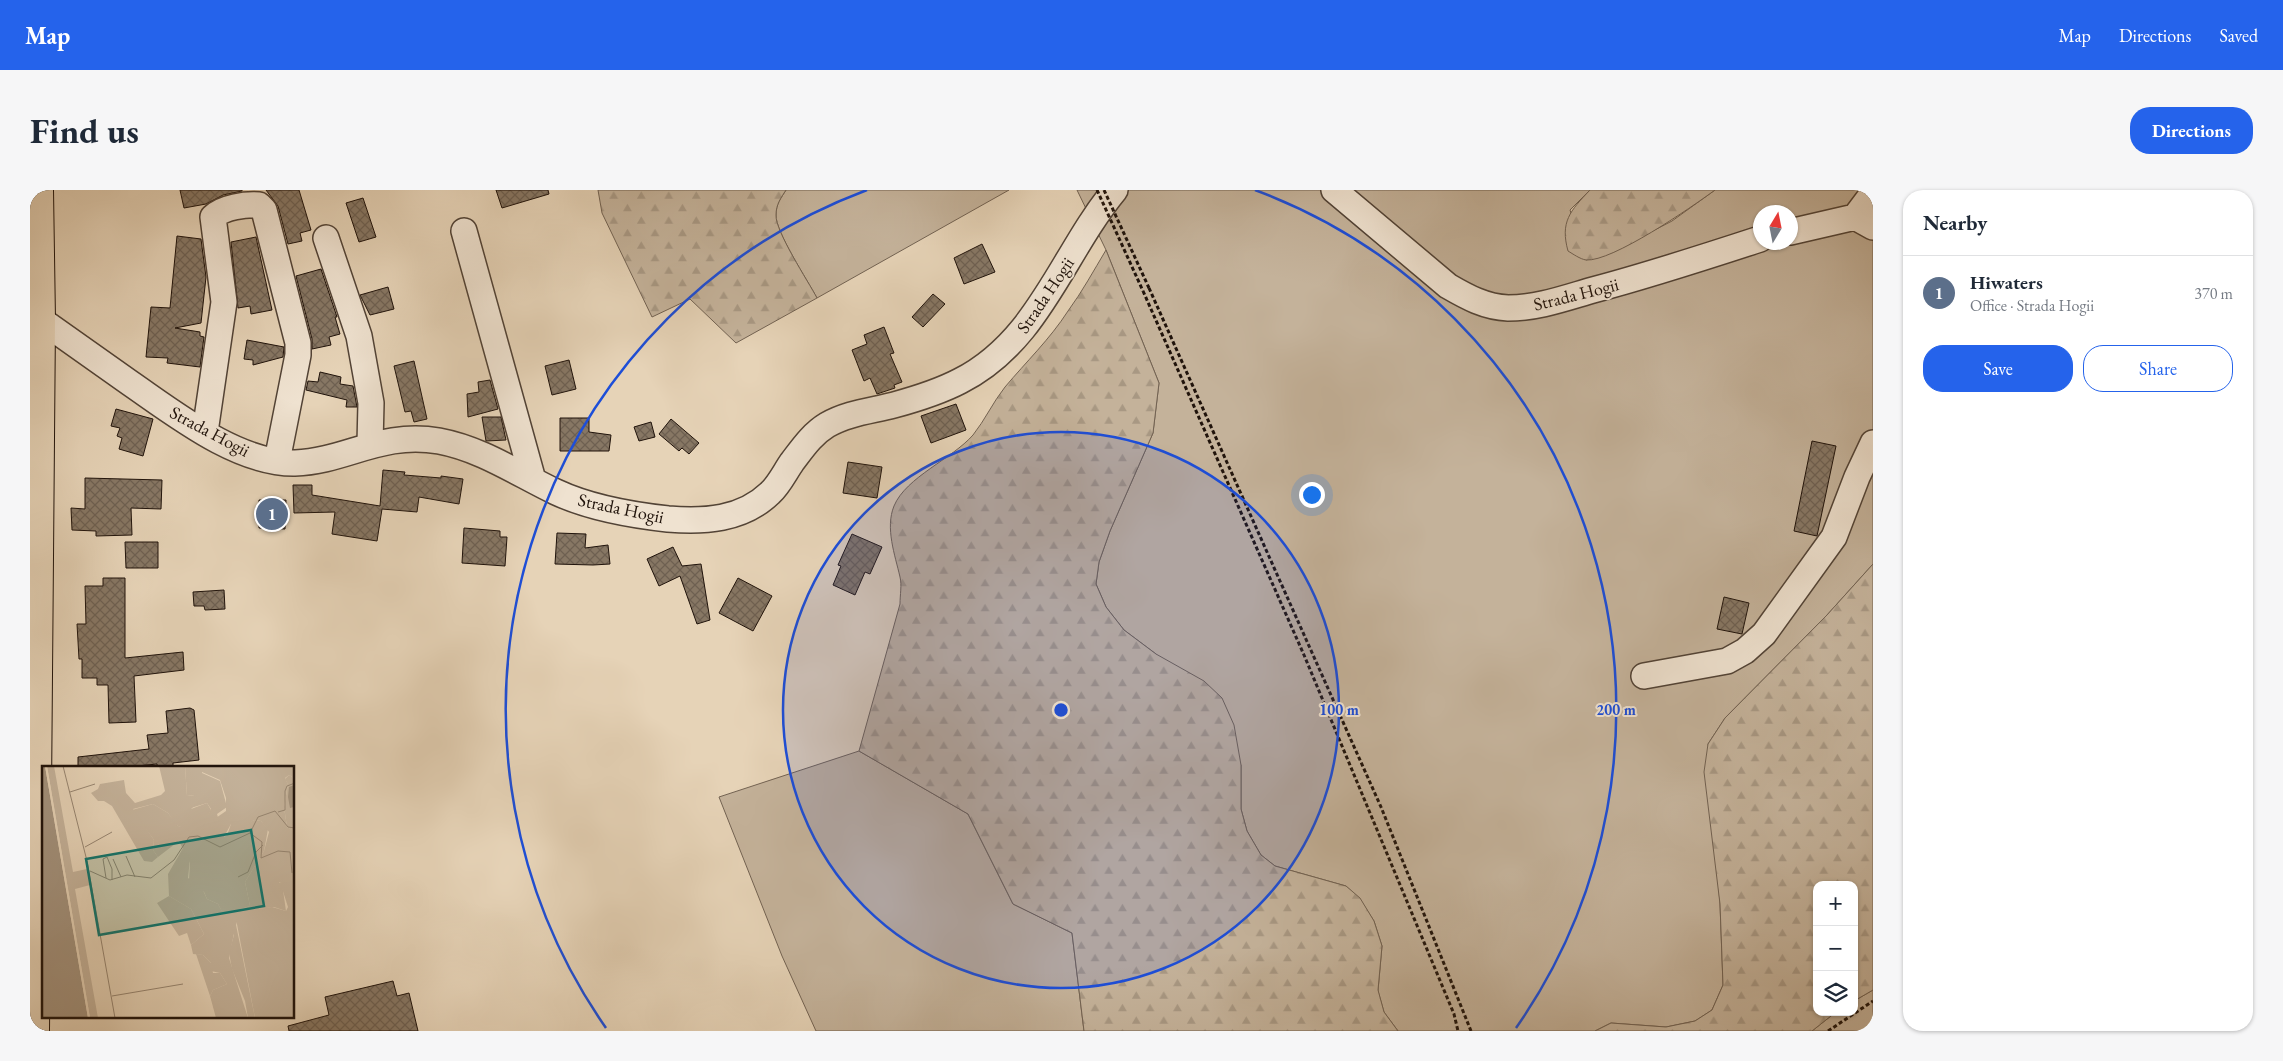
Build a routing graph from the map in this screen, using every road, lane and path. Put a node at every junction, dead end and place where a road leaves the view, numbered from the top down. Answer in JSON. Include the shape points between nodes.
{"nodes":[{"id":1,"x":38,"y":190,"type":"edge"},
{"id":2,"x":1097,"y":190,"type":"edge"},
{"id":3,"x":1104,"y":190,"type":"edge"},
{"id":4,"x":1115,"y":190,"type":"edge"},
{"id":5,"x":1334,"y":190,"type":"edge"},
{"id":6,"x":1873,"y":193,"type":"edge"},
{"id":7,"x":1864,"y":222,"type":"edge"},
{"id":8,"x":1798,"y":231,"type":"edge"},
{"id":9,"x":464,"y":232,"type":"dead end"},
{"id":10,"x":326,"y":238,"type":"dead end"},
{"id":11,"x":1753,"y":241,"type":"edge"},
{"id":12,"x":41,"y":320,"type":"junction"},
{"id":13,"x":205,"y":432,"type":"junction"},
{"id":14,"x":1873,"y":443,"type":"edge"},
{"id":15,"x":370,"y":444,"type":"junction"},
{"id":16,"x":277,"y":461,"type":"junction"},
{"id":17,"x":533,"y":480,"type":"junction"},
{"id":18,"x":1644,"y":676,"type":"dead end"},
{"id":19,"x":1873,"y":1001,"type":"edge"},
{"id":20,"x":35,"y":1031,"type":"edge"},
{"id":21,"x":1458,"y":1031,"type":"edge"},
{"id":22,"x":1471,"y":1031,"type":"edge"},
{"id":23,"x":1828,"y":1031,"type":"edge"}],
"edges":[{"from":1,"to":12,"type":"highway"},
{"from":2,"to":21,"type":"path","bridge":true,"via":[[1304,655],[1454,1014]]},
{"from":3,"to":22,"type":"path","bridge":true,"via":[[1381,807]]},
{"from":4,"to":17,"type":"street","name":"Strada Hogii","via":[[1092,221],[1038,310],[1007,348],[983,368],[937,392],[892,406],[854,413],[826,426],[807,442],[771,493],[748,509],[718,519],[667,518],[577,500]]},
{"from":5,"to":11,"type":"street","name":"Strada Hogii","via":[[1448,286],[1468,298],[1506,308],[1534,307]]},
{"from":6,"to":7,"type":"street"},
{"from":7,"to":8,"type":"street"},
{"from":9,"to":17,"type":"street"},
{"from":10,"to":15,"type":"street","via":[[359,336],[371,403]]},
{"from":12,"to":13,"type":"street","name":"Strada Hogii"},
{"from":12,"to":20,"type":"highway"},
{"from":13,"to":16,"type":"street","name":"Strada Hogii","via":[[239,449]]},
{"from":13,"to":16,"type":"street","via":[[224,302],[213,217],[218,212],[259,205],[264,210],[298,343]]},
{"from":14,"to":18,"type":"street","via":[[1834,537],[1764,634],[1745,651],[1727,661]]},
{"from":15,"to":16,"type":"street","name":"Strada Hogii","via":[[311,461]]},
{"from":15,"to":17,"type":"street","name":"Strada Hogii","via":[[403,439],[438,441],[464,448]]},
{"from":19,"to":23,"type":"path"}]}
